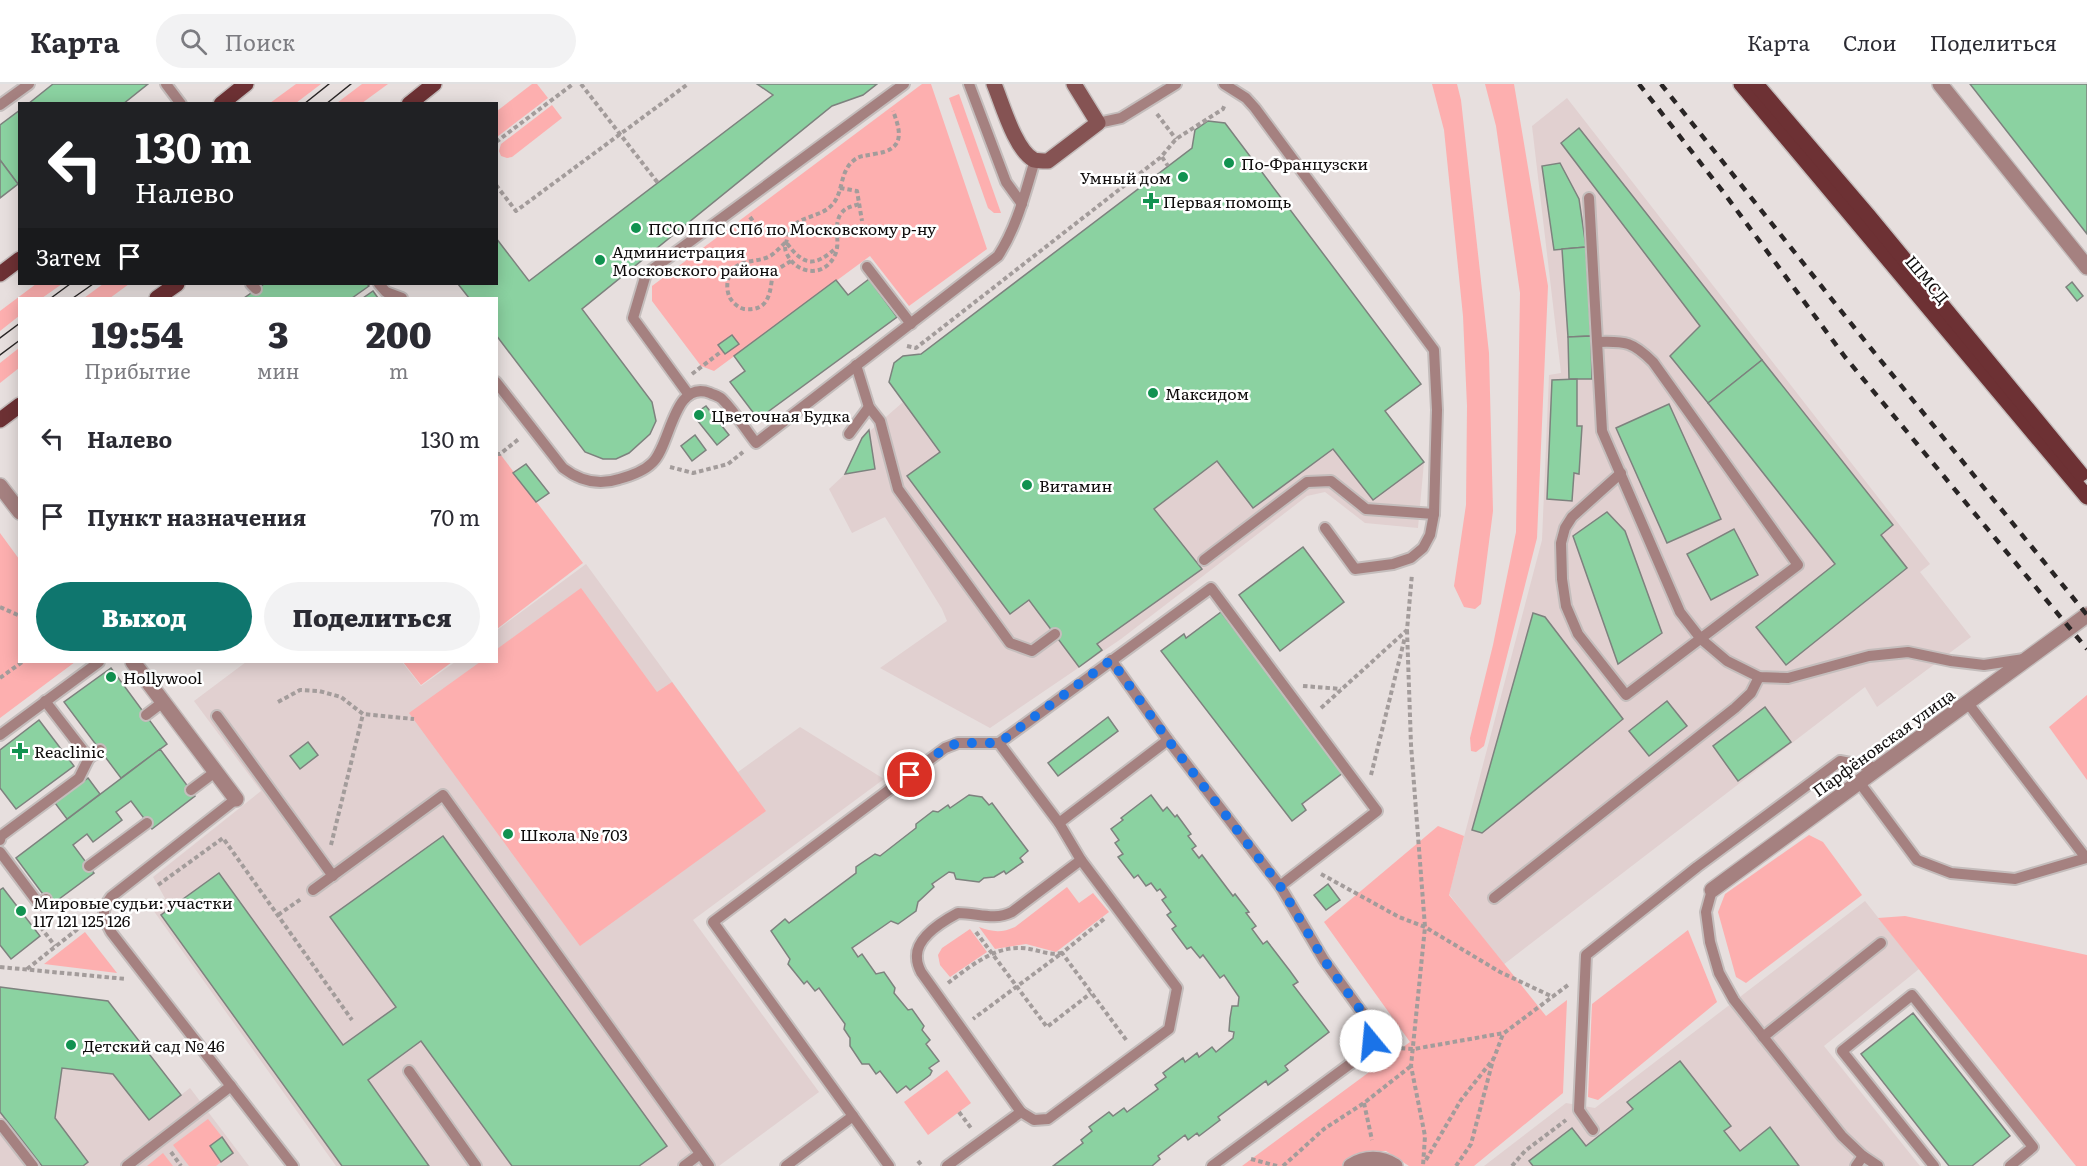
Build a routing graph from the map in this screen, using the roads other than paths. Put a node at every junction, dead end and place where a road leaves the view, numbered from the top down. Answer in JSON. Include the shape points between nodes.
{"nodes":[{"id":1,"x":28,"y":84,"type":"edge"},
{"id":2,"x":166,"y":84,"type":"edge"},
{"id":3,"x":246,"y":84,"type":"edge"},
{"id":4,"x":434,"y":84,"type":"edge"},
{"id":5,"x":904,"y":84,"type":"edge"},
{"id":6,"x":969,"y":84,"type":"edge"},
{"id":7,"x":994,"y":84,"type":"edge"},
{"id":8,"x":1074,"y":84,"type":"edge"},
{"id":9,"x":1176,"y":84,"type":"edge"},
{"id":10,"x":1224,"y":84,"type":"edge"},
{"id":11,"x":1741,"y":84,"type":"edge"},
{"id":12,"x":1756,"y":84,"type":"edge"},
{"id":13,"x":1940,"y":84,"type":"edge"},
{"id":14,"x":180,"y":102,"type":"edge"},
{"id":15,"x":224,"y":102,"type":"edge"},
{"id":16,"x":412,"y":102,"type":"edge"},
{"id":17,"x":0,"y":105,"type":"edge"},
{"id":18,"x":1098,"y":123,"type":"junction"},
{"id":19,"x":1035,"y":160,"type":"junction"},
{"id":20,"x":1589,"y":198,"type":"dead end"},
{"id":21,"x":1022,"y":204,"type":"junction"},
{"id":22,"x":18,"y":260,"type":"edge"},
{"id":23,"x":867,"y":267,"type":"dead end"},
{"id":24,"x":2087,"y":267,"type":"edge"},
{"id":25,"x":0,"y":274,"type":"edge"},
{"id":26,"x":176,"y":285,"type":"edge"},
{"id":27,"x":380,"y":285,"type":"edge"},
{"id":28,"x":158,"y":297,"type":"edge"},
{"id":29,"x":399,"y":297,"type":"edge"},
{"id":30,"x":911,"y":324,"type":"junction"},
{"id":31,"x":1598,"y":342,"type":"junction"},
{"id":32,"x":856,"y":365,"type":"junction"},
{"id":33,"x":498,"y":385,"type":"edge"},
{"id":34,"x":689,"y":395,"type":"junction"},
{"id":35,"x":18,"y":406,"type":"edge"},
{"id":36,"x":869,"y":407,"type":"junction"},
{"id":37,"x":0,"y":420,"type":"edge"},
{"id":38,"x":849,"y":434,"type":"dead end"},
{"id":39,"x":1621,"y":473,"type":"junction"},
{"id":40,"x":2087,"y":481,"type":"edge"},
{"id":41,"x":0,"y":486,"type":"edge"},
{"id":42,"x":2087,"y":497,"type":"edge"},
{"id":43,"x":18,"y":509,"type":"edge"},
{"id":44,"x":1434,"y":514,"type":"junction"},
{"id":45,"x":1326,"y":528,"type":"dead end"},
{"id":46,"x":1204,"y":560,"type":"dead end"},
{"id":47,"x":2081,"y":619,"type":"edge"},
{"id":48,"x":1055,"y":634,"type":"dead end"},
{"id":49,"x":1701,"y":639,"type":"junction"},
{"id":50,"x":2025,"y":659,"type":"junction"},
{"id":51,"x":1111,"y":660,"type":"junction"},
{"id":52,"x":98,"y":663,"type":"edge"},
{"id":53,"x":134,"y":663,"type":"edge"},
{"id":54,"x":1759,"y":677,"type":"junction"},
{"id":55,"x":45,"y":701,"type":"junction"},
{"id":56,"x":164,"y":702,"type":"junction"},
{"id":57,"x":1967,"y":702,"type":"junction"},
{"id":58,"x":146,"y":715,"type":"dead end"},
{"id":59,"x":217,"y":716,"type":"dead end"},
{"id":60,"x":0,"y":735,"type":"edge"},
{"id":61,"x":1168,"y":740,"type":"junction"},
{"id":62,"x":999,"y":743,"type":"junction"},
{"id":63,"x":100,"y":750,"type":"dead end"},
{"id":64,"x":89,"y":758,"type":"junction"},
{"id":65,"x":1877,"y":768,"type":"junction"},
{"id":66,"x":215,"y":772,"type":"junction"},
{"id":67,"x":1859,"y":782,"type":"junction"},
{"id":68,"x":191,"y":790,"type":"dead end"},
{"id":69,"x":236,"y":799,"type":"joint"},
{"id":70,"x":147,"y":823,"type":"dead end"},
{"id":71,"x":1059,"y":823,"type":"junction"},
{"id":72,"x":0,"y":837,"type":"edge"},
{"id":73,"x":0,"y":852,"type":"edge"},
{"id":74,"x":1081,"y":860,"type":"junction"},
{"id":75,"x":89,"y":866,"type":"dead end"},
{"id":76,"x":333,"y":876,"type":"junction"},
{"id":77,"x":1280,"y":886,"type":"junction"},
{"id":78,"x":314,"y":890,"type":"road end"},
{"id":79,"x":1712,"y":890,"type":"joint"},
{"id":80,"x":46,"y":898,"type":"dead end"},
{"id":81,"x":1494,"y":898,"type":"dead end"},
{"id":82,"x":1881,"y":944,"type":"dead end"},
{"id":83,"x":1763,"y":1037,"type":"junction"},
{"id":84,"x":409,"y":1071,"type":"dead end"},
{"id":85,"x":231,"y":1086,"type":"junction"},
{"id":86,"x":1021,"y":1112,"type":"junction"},
{"id":87,"x":853,"y":1116,"type":"junction"},
{"id":88,"x":1,"y":1125,"type":"edge"},
{"id":89,"x":1593,"y":1130,"type":"dead end"},
{"id":90,"x":700,"y":1154,"type":"junction"},
{"id":91,"x":1863,"y":1156,"type":"junction"},
{"id":92,"x":33,"y":1166,"type":"edge"},
{"id":93,"x":127,"y":1166,"type":"edge"},
{"id":94,"x":293,"y":1166,"type":"edge"},
{"id":95,"x":476,"y":1166,"type":"edge"},
{"id":96,"x":684,"y":1166,"type":"edge"},
{"id":97,"x":709,"y":1166,"type":"edge"},
{"id":98,"x":786,"y":1166,"type":"edge"},
{"id":99,"x":889,"y":1166,"type":"edge"},
{"id":100,"x":947,"y":1166,"type":"edge"},
{"id":101,"x":1212,"y":1166,"type":"edge"},
{"id":102,"x":1351,"y":1166,"type":"edge"},
{"id":103,"x":1395,"y":1166,"type":"edge"},
{"id":104,"x":1856,"y":1166,"type":"edge"},
{"id":105,"x":1878,"y":1166,"type":"edge"},
{"id":106,"x":1934,"y":1166,"type":"edge"},
{"id":107,"x":2010,"y":1166,"type":"edge"}],
"edges":[{"from":1,"to":17,"type":"lane"},
{"from":2,"to":14,"type":"lane"},
{"from":3,"to":15,"type":"main road"},
{"from":4,"to":16,"type":"main road"},
{"from":5,"to":34,"type":"lane","via":[[646,274],[633,318]]},
{"from":6,"to":21,"type":"lane","via":[[1006,182]]},
{"from":7,"to":19,"type":"street","via":[[1014,133]]},
{"from":8,"to":18,"type":"street"},
{"from":9,"to":18,"type":"lane","via":[[1121,118]]},
{"from":10,"to":44,"type":"lane","via":[[1256,108],[1434,350]]},
{"from":11,"to":42,"type":"main road","name":"ШМСД"},
{"from":12,"to":40,"type":"main road","name":"ШМСД"},
{"from":13,"to":24,"type":"street"},
{"from":18,"to":19,"type":"street","via":[[1048,161]]},
{"from":19,"to":21,"type":"lane"},
{"from":20,"to":31,"type":"lane"},
{"from":21,"to":30,"type":"lane","via":[[998,256]]},
{"from":22,"to":25,"type":"main road"},
{"from":23,"to":30,"type":"lane"},
{"from":26,"to":28,"type":"main road"},
{"from":27,"to":29,"type":"lane"},
{"from":30,"to":32,"type":"lane"},
{"from":31,"to":39,"type":"lane","via":[[1602,431]]},
{"from":31,"to":49,"type":"lane","via":[[1620,341],[1638,347],[1653,362],[1798,565]]},
{"from":32,"to":34,"type":"lane","via":[[756,443],[720,397],[703,390]]},
{"from":32,"to":36,"type":"lane"},
{"from":33,"to":34,"type":"lane","via":[[563,468],[577,478],[594,482],[614,481],[653,463],[677,407]]},
{"from":35,"to":37,"type":"main road"},
{"from":36,"to":38,"type":"lane"},
{"from":36,"to":48,"type":"lane","via":[[880,421],[898,489],[1010,643],[1032,651]]},
{"from":39,"to":49,"type":"lane","via":[[1680,612]]},
{"from":39,"to":49,"type":"lane","via":[[1565,528],[1561,543],[1562,579],[1566,606],[1578,634],[1626,695]]},
{"from":41,"to":43,"type":"street"},
{"from":44,"to":45,"type":"lane","via":[[1430,535],[1411,558],[1355,569]]},
{"from":44,"to":46,"type":"lane","via":[[1366,509],[1331,481],[1307,482]]},
{"from":47,"to":50,"type":"street","name":"Парфёновская улица"},
{"from":49,"to":54,"type":"lane","via":[[1727,661]]},
{"from":50,"to":54,"type":"lane","via":[[1984,665],[1908,652],[1869,657],[1788,678]]},
{"from":50,"to":57,"type":"street","name":"Парфёновская улица"},
{"from":51,"to":61,"type":"lane"},
{"from":51,"to":62,"type":"lane"},
{"from":51,"to":77,"type":"lane","via":[[1211,588],[1283,684],[1377,811]]},
{"from":52,"to":55,"type":"lane"},
{"from":53,"to":56,"type":"street"},
{"from":54,"to":81,"type":"lane","via":[[1751,693],[1735,708]]},
{"from":55,"to":60,"type":"lane"},
{"from":55,"to":64,"type":"lane"},
{"from":56,"to":58,"type":"lane"},
{"from":56,"to":66,"type":"street"},
{"from":57,"to":65,"type":"street","name":"Парфёновская улица"},
{"from":57,"to":67,"type":"lane","via":[[2086,858],[2015,879],[1951,873],[1917,860]]},
{"from":59,"to":76,"type":"lane"},
{"from":61,"to":71,"type":"lane"},
{"from":61,"to":77,"type":"lane"},
{"from":62,"to":71,"type":"lane"},
{"from":62,"to":87,"type":"lane","via":[[958,743],[945,748],[712,921]]},
{"from":63,"to":64,"type":"lane"},
{"from":64,"to":72,"type":"lane","via":[[79,778]]},
{"from":65,"to":67,"type":"street","name":"Парфёновская улица"},
{"from":65,"to":89,"type":"lane","via":[[1840,761],[1697,867],[1586,956],[1579,1110]]},
{"from":66,"to":68,"type":"lane"},
{"from":66,"to":69,"type":"street"},
{"from":67,"to":79,"type":"street","name":"Парфёновская улица"},
{"from":69,"to":85,"type":"lane","via":[[111,897],[104,918]]},
{"from":70,"to":75,"type":"lane"},
{"from":71,"to":74,"type":"lane"},
{"from":73,"to":80,"type":"lane","via":[[39,904]]},
{"from":74,"to":86,"type":"lane","via":[[1177,988],[1169,1029],[1048,1119],[1034,1120]]},
{"from":74,"to":86,"type":"lane","via":[[1012,912],[992,917],[962,913],[950,918],[918,946],[916,959],[921,972]]},
{"from":76,"to":78,"type":"lane"},
{"from":76,"to":90,"type":"lane","via":[[443,795]]},
{"from":77,"to":101,"type":"lane","via":[[1324,960],[1364,1015],[1371,1029],[1371,1041],[1365,1053]]},
{"from":79,"to":83,"type":"lane","via":[[1706,912],[1719,973]]},
{"from":82,"to":83,"type":"lane"},
{"from":83,"to":91,"type":"lane","via":[[1842,1136]]},
{"from":84,"to":95,"type":"lane"},
{"from":85,"to":93,"type":"lane"},
{"from":85,"to":94,"type":"lane"},
{"from":86,"to":100,"type":"lane"},
{"from":87,"to":98,"type":"lane"},
{"from":87,"to":99,"type":"lane"},
{"from":88,"to":92,"type":"lane"},
{"from":90,"to":96,"type":"lane"},
{"from":90,"to":97,"type":"lane"},
{"from":91,"to":104,"type":"lane"},
{"from":91,"to":105,"type":"lane"},
{"from":102,"to":103,"type":"street","via":[[1376,1159]]},
{"from":106,"to":107,"type":"lane","via":[[1842,1051],[1912,995],[2033,1147]]}]}
